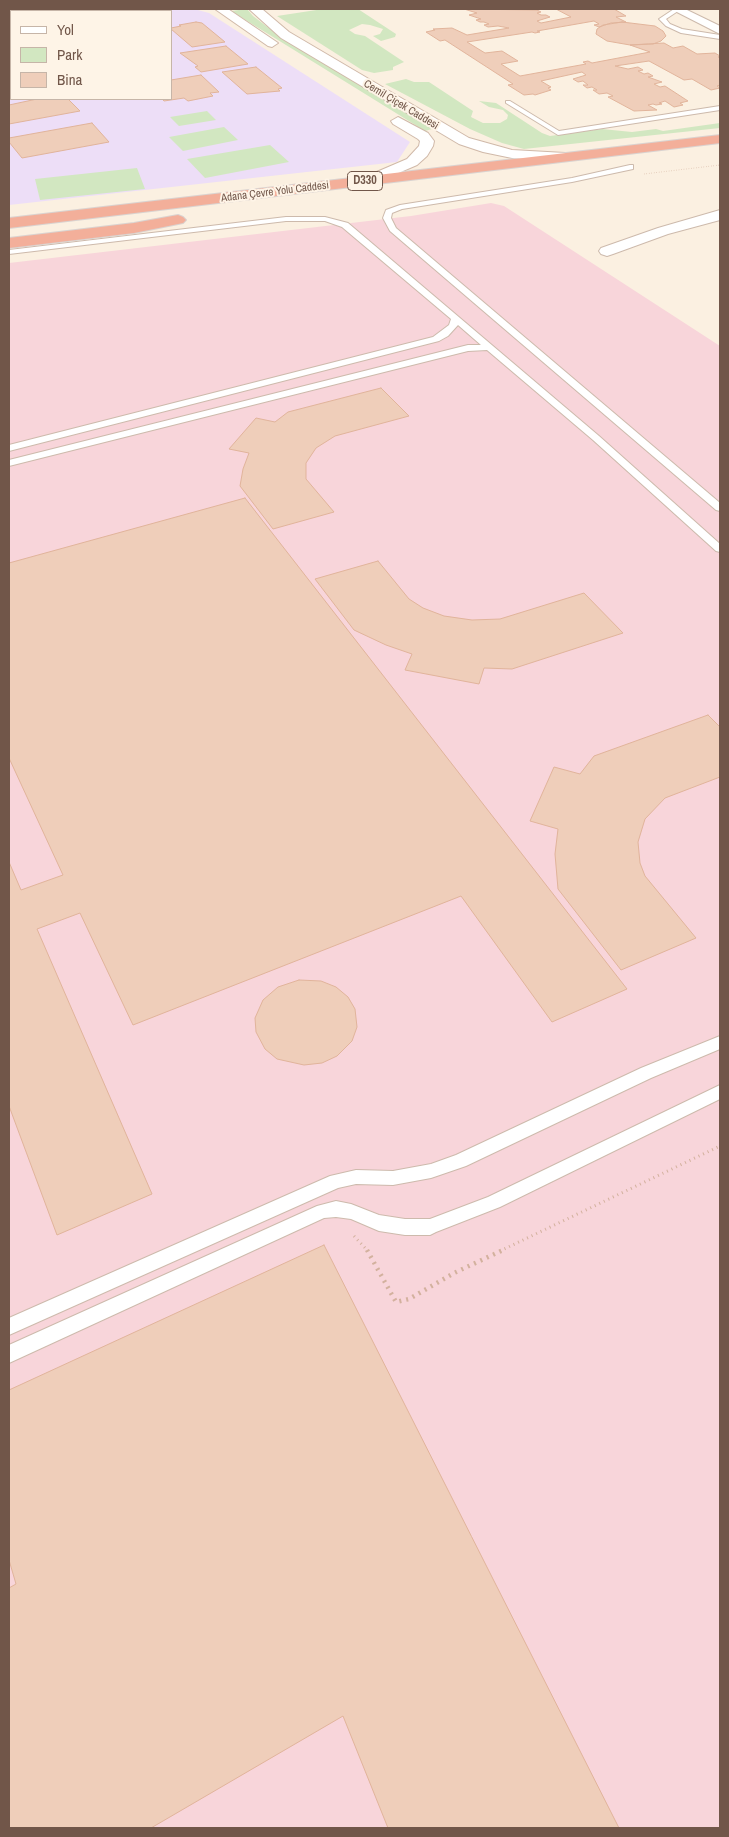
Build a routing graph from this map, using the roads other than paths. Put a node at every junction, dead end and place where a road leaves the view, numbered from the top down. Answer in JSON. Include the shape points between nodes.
{"nodes":[{"id":1,"x":256,"y":9,"type":"edge"},
{"id":2,"x":678,"y":9,"type":"edge"},
{"id":3,"x":220,"y":10,"type":"edge"},
{"id":4,"x":720,"y":31,"type":"edge"},
{"id":5,"x":720,"y":37,"type":"edge"},
{"id":6,"x":281,"y":50,"type":"dead end"},
{"id":7,"x":508,"y":102,"type":"dead end"},
{"id":8,"x":720,"y":108,"type":"edge"},
{"id":9,"x":390,"y":116,"type":"dead end"},
{"id":10,"x":446,"y":132,"type":"junction"},
{"id":11,"x":423,"y":136,"type":"junction"},
{"id":12,"x":720,"y":139,"type":"edge"},
{"id":13,"x":565,"y":157,"type":"junction"},
{"id":14,"x":641,"y":168,"type":"joint"},
{"id":15,"x":370,"y":188,"type":"junction"},
{"id":16,"x":409,"y":191,"type":"dead end"},
{"id":17,"x":173,"y":204,"type":"junction"},
{"id":18,"x":206,"y":213,"type":"junction"},
{"id":19,"x":720,"y":215,"type":"edge"},
{"id":20,"x":9,"y":216,"type":"edge"},
{"id":21,"x":9,"y":223,"type":"edge"},
{"id":22,"x":9,"y":235,"type":"edge"},
{"id":23,"x":9,"y":243,"type":"edge"},
{"id":24,"x":607,"y":251,"type":"dead end"},
{"id":25,"x":9,"y":252,"type":"edge"},
{"id":26,"x":456,"y":318,"type":"junction"},
{"id":27,"x":490,"y":347,"type":"junction"},
{"id":28,"x":9,"y":448,"type":"edge"},
{"id":29,"x":9,"y":463,"type":"edge"},
{"id":30,"x":720,"y":508,"type":"edge"},
{"id":31,"x":720,"y":549,"type":"edge"},
{"id":32,"x":720,"y":1042,"type":"edge"},
{"id":33,"x":720,"y":1092,"type":"edge"},
{"id":34,"x":9,"y":1327,"type":"edge"},
{"id":35,"x":9,"y":1354,"type":"edge"}],
"edges":[{"from":1,"to":10,"type":"street","name":"Cemil Çiçek Caddesi","via":[[285,35]]},
{"from":2,"to":4,"type":"street"},
{"from":2,"to":5,"type":"lane","via":[[662,19],[681,31]]},
{"from":3,"to":6,"type":"street"},
{"from":7,"to":8,"type":"lane","via":[[558,133]]},
{"from":9,"to":11,"type":"street","name":"Cemil Çiçek Caddesi"},
{"from":10,"to":11,"type":"street","via":[[440,137]]},
{"from":10,"to":13,"type":"street","name":"Cemil Çiçek Caddesi","via":[[499,152]]},
{"from":11,"to":15,"type":"street","name":"Cemil Çiçek Caddesi","via":[[427,141],[422,153]]},
{"from":12,"to":13,"type":"highway","name":"Adana Çevre Yolu Caddesi","number":"D330"},
{"from":13,"to":15,"type":"highway","name":"Adana Çevre Yolu Caddesi","number":"D330"},
{"from":14,"to":16,"type":"highway"},
{"from":14,"to":30,"type":"lane","via":[[400,207],[389,212],[387,218],[393,229]]},
{"from":15,"to":17,"type":"highway","name":"Adana Çevre Yolu Caddesi","number":"D330"},
{"from":15,"to":18,"type":"highway","name":"Adana Çevre Yolu Caddesi","number":"D330"},
{"from":17,"to":20,"type":"highway"},
{"from":17,"to":21,"type":"highway","name":"Adana Çevre Yolu Caddesi","number":"D330"},
{"from":18,"to":22,"type":"highway","name":"Adana Çevre Yolu Caddesi","number":"D330"},
{"from":18,"to":23,"type":"highway","via":[[134,228]]},
{"from":19,"to":24,"type":"street"},
{"from":25,"to":26,"type":"lane","via":[[286,219],[325,219],[355,231]]},
{"from":26,"to":27,"type":"lane"},
{"from":26,"to":28,"type":"lane","via":[[453,326],[436,339]]},
{"from":27,"to":29,"type":"lane","via":[[468,348]]},
{"from":27,"to":31,"type":"lane"},
{"from":32,"to":34,"type":"lane","via":[[646,1073],[460,1162],[393,1178],[356,1177],[336,1181]]},
{"from":33,"to":35,"type":"lane","via":[[494,1202],[430,1227],[379,1223],[336,1209],[323,1211]]}]}
